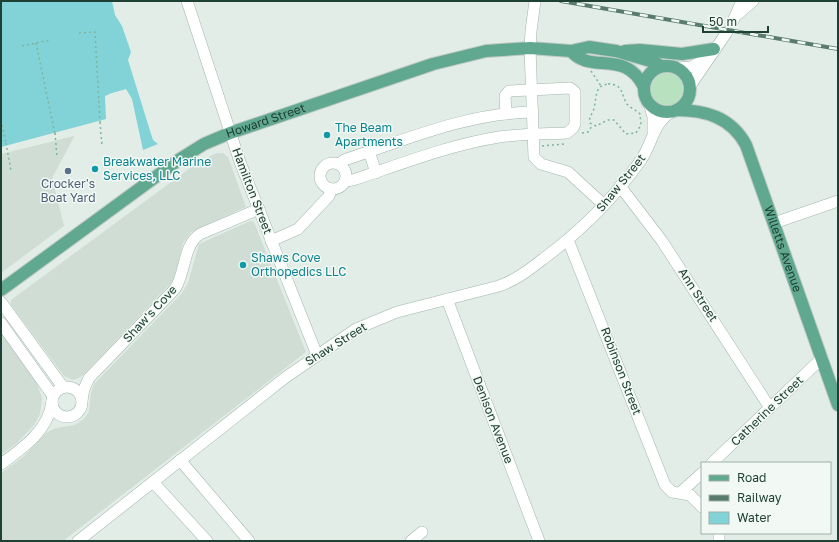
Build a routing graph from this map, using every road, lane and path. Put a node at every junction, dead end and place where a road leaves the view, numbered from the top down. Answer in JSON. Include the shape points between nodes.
{"nodes":[{"id":1,"x":187,"y":1,"type":"edge"},
{"id":2,"x":535,"y":1,"type":"edge"},
{"id":3,"x":742,"y":1,"type":"edge"},
{"id":4,"x":753,"y":1,"type":"edge"},
{"id":5,"x":79,"y":32,"type":"dead end"},
{"id":6,"x":727,"y":32,"type":"dead end"},
{"id":7,"x":50,"y":40,"type":"dead end"},
{"id":8,"x":36,"y":43,"type":"junction"},
{"id":9,"x":22,"y":46,"type":"dead end"},
{"id":10,"x":530,"y":48,"type":"junction"},
{"id":11,"x":571,"y":51,"type":"junction"},
{"id":12,"x":621,"y":52,"type":"junction"},
{"id":13,"x":711,"y":54,"type":"junction"},
{"id":14,"x":661,"y":66,"type":"junction"},
{"id":15,"x":590,"y":67,"type":"dead end"},
{"id":16,"x":677,"y":68,"type":"junction"},
{"id":17,"x":601,"y":86,"type":"junction"},
{"id":18,"x":644,"y":87,"type":"junction"},
{"id":19,"x":690,"y":88,"type":"junction"},
{"id":20,"x":533,"y":90,"type":"junction"},
{"id":21,"x":649,"y":102,"type":"junction"},
{"id":22,"x":675,"y":110,"type":"junction"},
{"id":23,"x":704,"y":111,"type":"junction"},
{"id":24,"x":533,"y":112,"type":"junction"},
{"id":25,"x":506,"y":114,"type":"junction"},
{"id":26,"x":99,"y":118,"type":"junction"},
{"id":27,"x":1,"y":120,"type":"edge"},
{"id":28,"x":100,"y":122,"type":"dead end"},
{"id":29,"x":54,"y":130,"type":"junction"},
{"id":30,"x":230,"y":133,"type":"junction"},
{"id":31,"x":653,"y":133,"type":"junction"},
{"id":32,"x":55,"y":134,"type":"dead end"},
{"id":33,"x":534,"y":134,"type":"junction"},
{"id":34,"x":102,"y":146,"type":"dead end"},
{"id":35,"x":369,"y":152,"type":"junction"},
{"id":36,"x":57,"y":158,"type":"dead end"},
{"id":37,"x":339,"y":164,"type":"junction"},
{"id":38,"x":11,"y":172,"type":"dead end"},
{"id":39,"x":376,"y":173,"type":"junction"},
{"id":40,"x":345,"y":181,"type":"junction"},
{"id":41,"x":620,"y":186,"type":"junction"},
{"id":42,"x":331,"y":189,"type":"junction"},
{"id":43,"x":838,"y":201,"type":"edge"},
{"id":44,"x":604,"y":205,"type":"junction"},
{"id":45,"x":259,"y":209,"type":"junction"},
{"id":46,"x":774,"y":223,"type":"junction"},
{"id":47,"x":568,"y":240,"type":"junction"},
{"id":48,"x":272,"y":241,"type":"junction"},
{"id":49,"x":1,"y":290,"type":"edge"},
{"id":50,"x":447,"y":299,"type":"junction"},
{"id":51,"x":1,"y":302,"type":"edge"},
{"id":52,"x":1,"y":323,"type":"edge"},
{"id":53,"x":317,"y":355,"type":"junction"},
{"id":54,"x":822,"y":358,"type":"junction"},
{"id":55,"x":89,"y":378,"type":"junction"},
{"id":56,"x":67,"y":387,"type":"junction"},
{"id":57,"x":53,"y":398,"type":"junction"},
{"id":58,"x":82,"y":400,"type":"junction"},
{"id":59,"x":838,"y":405,"type":"edge"},
{"id":60,"x":770,"y":408,"type":"junction"},
{"id":61,"x":67,"y":418,"type":"junction"},
{"id":62,"x":46,"y":424,"type":"junction"},
{"id":63,"x":180,"y":460,"type":"junction"},
{"id":64,"x":713,"y":462,"type":"edge"},
{"id":65,"x":1,"y":464,"type":"edge"},
{"id":66,"x":701,"y":474,"type":"edge"},
{"id":67,"x":153,"y":482,"type":"junction"},
{"id":68,"x":681,"y":492,"type":"junction"},
{"id":69,"x":701,"y":506,"type":"edge"},
{"id":70,"x":422,"y":532,"type":"dead end"},
{"id":71,"x":78,"y":541,"type":"edge"},
{"id":72,"x":207,"y":541,"type":"edge"},
{"id":73,"x":249,"y":541,"type":"edge"},
{"id":74,"x":411,"y":541,"type":"edge"},
{"id":75,"x":539,"y":541,"type":"edge"}],
"edges":[{"from":1,"to":30,"type":"street","name":"Hamilton Street"},
{"from":2,"to":10,"type":"street"},
{"from":3,"to":4,"type":"street","via":[[736,18]]},
{"from":5,"to":26,"type":"path","via":[[94,32]]},
{"from":6,"to":13,"type":"street"},
{"from":7,"to":8,"type":"path"},
{"from":8,"to":9,"type":"path"},
{"from":8,"to":29,"type":"path"},
{"from":10,"to":11,"type":"main road","name":"Howard Street"},
{"from":10,"to":20,"type":"street"},
{"from":10,"to":30,"type":"main road","name":"Howard Street","via":[[486,51],[450,58]]},
{"from":11,"to":12,"type":"main road","name":"Howard Street","via":[[589,47]]},
{"from":11,"to":18,"type":"main road","name":"Howard Street","via":[[582,60],[624,66],[634,72]]},
{"from":12,"to":13,"type":"main road","via":[[638,50]]},
{"from":12,"to":14,"type":"main road","name":"Howard Street"},
{"from":13,"to":16,"type":"street","via":[[691,67]]},
{"from":13,"to":19,"type":"street"},
{"from":14,"to":16,"type":"main road"},
{"from":14,"to":18,"type":"main road","via":[[648,76]]},
{"from":15,"to":17,"type":"path","via":[[592,75]]},
{"from":16,"to":19,"type":"main road","via":[[685,75]]},
{"from":17,"to":17,"type":"path","via":[[596,92],[594,108],[589,119],[592,125],[598,126],[612,120],[617,122],[626,134],[638,132],[642,125],[641,116],[627,104],[622,91],[612,84]]},
{"from":18,"to":21,"type":"main road"},
{"from":19,"to":22,"type":"main road","via":[[686,101]]},
{"from":19,"to":23,"type":"main road","name":"Willetts Avenue","via":[[695,101]]},
{"from":20,"to":24,"type":"street"},
{"from":20,"to":25,"type":"street","via":[[507,92]]},
{"from":20,"to":33,"type":"street","via":[[570,88],[576,95],[575,124],[570,131]]},
{"from":21,"to":22,"type":"main road","via":[[657,109]]},
{"from":21,"to":31,"type":"street","name":"Shaw Street","via":[[653,117]]},
{"from":22,"to":23,"type":"main road","name":"Willetts Avenue"},
{"from":22,"to":31,"type":"street","name":"Shaw Street","via":[[661,120]]},
{"from":23,"to":46,"type":"main road","name":"Willetts Avenue","via":[[728,123],[743,138]]},
{"from":24,"to":25,"type":"street"},
{"from":24,"to":33,"type":"street"},
{"from":25,"to":35,"type":"street","via":[[470,120]]},
{"from":26,"to":28,"type":"path"},
{"from":26,"to":34,"type":"path"},
{"from":27,"to":38,"type":"path"},
{"from":29,"to":32,"type":"path"},
{"from":29,"to":36,"type":"path"},
{"from":30,"to":45,"type":"street","name":"Hamilton Street"},
{"from":30,"to":49,"type":"main road","name":"Howard Street","via":[[191,151]]},
{"from":31,"to":41,"type":"street","name":"Shaw Street","via":[[644,155]]},
{"from":33,"to":39,"type":"street","via":[[476,142]]},
{"from":33,"to":44,"type":"street","via":[[536,161],[568,172]]},
{"from":35,"to":37,"type":"street"},
{"from":35,"to":39,"type":"street"},
{"from":37,"to":40,"type":"street","via":[[345,170]]},
{"from":37,"to":42,"type":"street","via":[[330,163],[321,171],[322,183]]},
{"from":39,"to":40,"type":"street"},
{"from":40,"to":42,"type":"street","via":[[342,186]]},
{"from":41,"to":44,"type":"street","name":"Shaw Street"},
{"from":41,"to":60,"type":"street","name":"Ann Street","via":[[662,241]]},
{"from":42,"to":48,"type":"street","via":[[329,196],[298,229]]},
{"from":43,"to":46,"type":"street"},
{"from":44,"to":47,"type":"street","name":"Shaw Street"},
{"from":45,"to":48,"type":"street","name":"Hamilton Street"},
{"from":45,"to":55,"type":"street","name":"Shaw's Cove","via":[[196,237],[190,245],[184,272],[175,289]]},
{"from":46,"to":54,"type":"main road","name":"Willetts Avenue"},
{"from":47,"to":50,"type":"street","name":"Shaw Street","via":[[524,274],[506,283]]},
{"from":47,"to":68,"type":"street","name":"Robinson Street","via":[[665,485],[672,492]]},
{"from":48,"to":53,"type":"street","name":"Hamilton Street"},
{"from":50,"to":53,"type":"street","name":"Shaw Street","via":[[369,322]]},
{"from":50,"to":75,"type":"street","name":"Denison Avenue"},
{"from":51,"to":56,"type":"street"},
{"from":52,"to":57,"type":"street"},
{"from":53,"to":63,"type":"street","name":"Shaw Street"},
{"from":54,"to":59,"type":"main road","name":"Willetts Avenue"},
{"from":54,"to":60,"type":"street","name":"Catherine Street"},
{"from":55,"to":56,"type":"street","name":"Shaw's Cove"},
{"from":55,"to":58,"type":"street","name":"Shaw's Cove"},
{"from":56,"to":57,"type":"street"},
{"from":56,"to":58,"type":"street","via":[[79,392]]},
{"from":57,"to":61,"type":"street","via":[[56,412]]},
{"from":57,"to":62,"type":"street"},
{"from":58,"to":61,"type":"street","via":[[79,412]]},
{"from":60,"to":64,"type":"street","name":"Catherine Street"},
{"from":61,"to":62,"type":"street"},
{"from":62,"to":65,"type":"street"},
{"from":63,"to":67,"type":"street","name":"Shaw Street"},
{"from":63,"to":73,"type":"street"},
{"from":66,"to":68,"type":"street"},
{"from":67,"to":71,"type":"street","name":"Shaw Street"},
{"from":67,"to":72,"type":"street"},
{"from":68,"to":69,"type":"street","name":"Robinson Street","via":[[690,495]]},
{"from":70,"to":74,"type":"street"}]}
